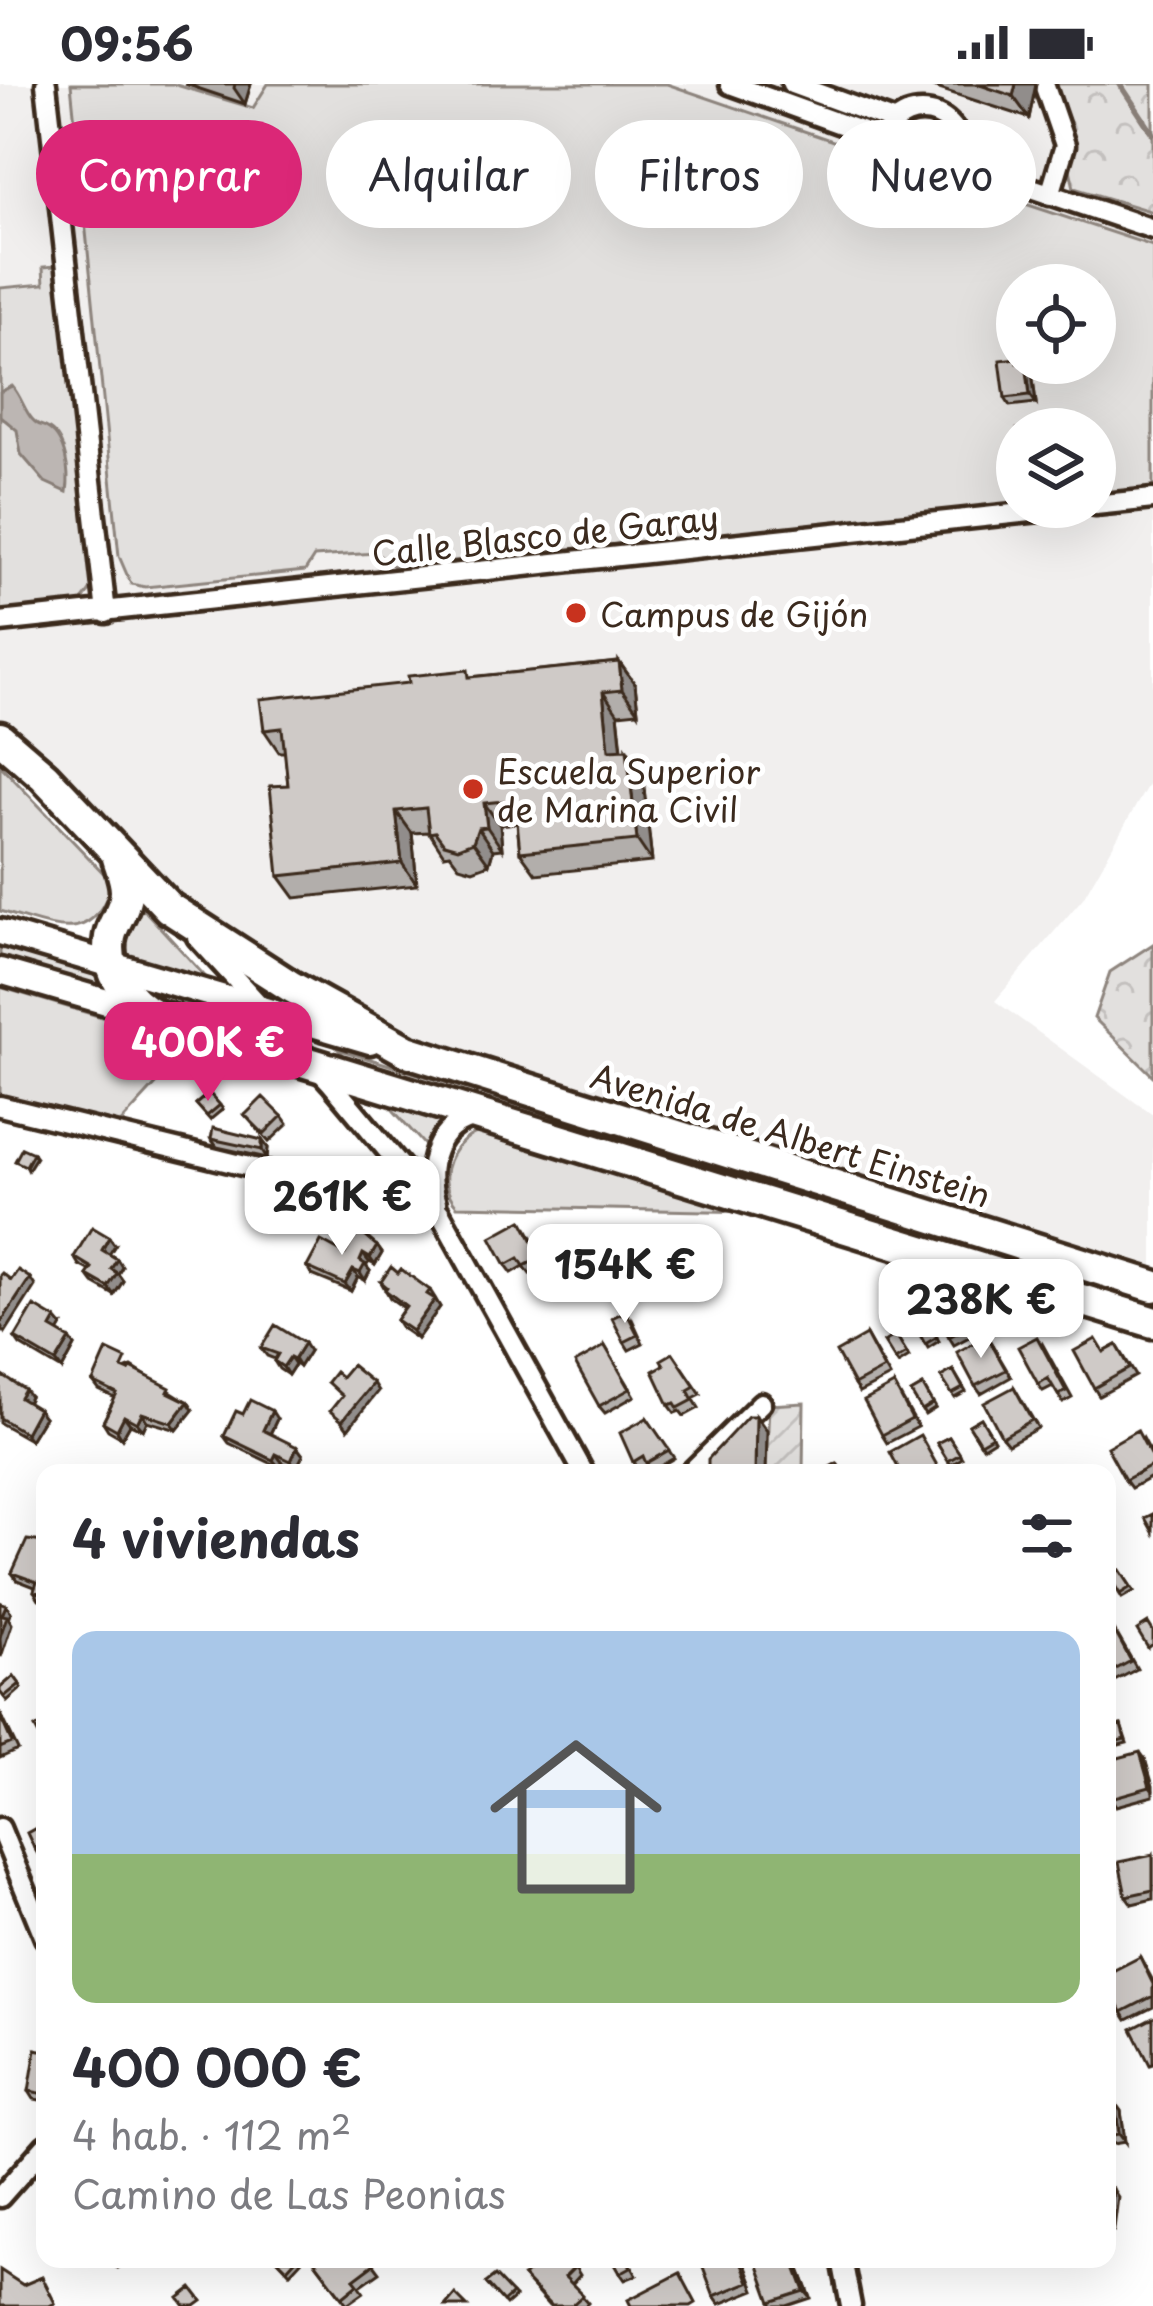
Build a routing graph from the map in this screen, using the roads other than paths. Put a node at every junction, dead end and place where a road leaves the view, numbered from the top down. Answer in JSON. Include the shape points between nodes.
{"nodes":[{"id":1,"x":46,"y":84,"type":"edge"},
{"id":2,"x":730,"y":84,"type":"edge"},
{"id":3,"x":792,"y":84,"type":"edge"},
{"id":4,"x":1044,"y":84,"type":"edge"},
{"id":5,"x":853,"y":120,"type":"edge"},
{"id":6,"x":867,"y":120,"type":"edge"},
{"id":7,"x":906,"y":120,"type":"edge"},
{"id":8,"x":945,"y":120,"type":"edge"},
{"id":9,"x":1036,"y":189,"type":"edge"},
{"id":10,"x":1050,"y":194,"type":"junction"},
{"id":11,"x":1153,"y":230,"type":"edge"},
{"id":12,"x":1153,"y":499,"type":"edge"},
{"id":13,"x":1116,"y":503,"type":"edge"},
{"id":14,"x":996,"y":516,"type":"edge"},
{"id":15,"x":106,"y":613,"type":"junction"},
{"id":16,"x":9,"y":622,"type":"edge"},
{"id":17,"x":0,"y":634,"type":"edge"},
{"id":18,"x":0,"y":718,"type":"edge"},
{"id":19,"x":0,"y":738,"type":"edge"},
{"id":20,"x":44,"y":776,"type":"junction"},
{"id":21,"x":116,"y":850,"type":"junction"},
{"id":22,"x":169,"y":908,"type":"junction"},
{"id":23,"x":0,"y":932,"type":"edge"},
{"id":24,"x":110,"y":933,"type":"junction"},
{"id":25,"x":56,"y":949,"type":"junction"},
{"id":26,"x":112,"y":966,"type":"junction"},
{"id":27,"x":0,"y":971,"type":"edge"},
{"id":28,"x":265,"y":1010,"type":"junction"},
{"id":29,"x":156,"y":1016,"type":"junction"},
{"id":30,"x":407,"y":1052,"type":"junction"},
{"id":31,"x":314,"y":1064,"type":"junction"},
{"id":32,"x":0,"y":1106,"type":"edge"},
{"id":33,"x":486,"y":1115,"type":"junction"},
{"id":34,"x":440,"y":1213,"type":"junction"},
{"id":35,"x":1153,"y":1286,"type":"edge"},
{"id":36,"x":1153,"y":1322,"type":"edge"},
{"id":37,"x":761,"y":1403,"type":"dead end"},
{"id":38,"x":579,"y":1464,"type":"edge"},
{"id":39,"x":699,"y":1464,"type":"edge"},
{"id":40,"x":0,"y":1828,"type":"edge"},
{"id":41,"x":36,"y":1916,"type":"edge"},
{"id":42,"x":36,"y":2156,"type":"edge"},
{"id":43,"x":0,"y":2197,"type":"edge"},
{"id":44,"x":844,"y":2268,"type":"edge"},
{"id":45,"x":851,"y":2306,"type":"edge"}],
"edges":[{"from":1,"to":15,"type":"street"},
{"from":2,"to":5,"type":"street"},
{"from":3,"to":6,"type":"street"},
{"from":4,"to":10,"type":"street","via":[[1065,145]]},
{"from":7,"to":8,"type":"street","via":[[918,112]]},
{"from":9,"to":10,"type":"street"},
{"from":10,"to":11,"type":"street"},
{"from":12,"to":13,"type":"street"},
{"from":14,"to":15,"type":"street","name":"Calle Blasco de Garay"},
{"from":15,"to":16,"type":"street","name":"Calle Blasco de Garay"},
{"from":16,"to":17,"type":"street","name":"Calle Blasco de Garay"},
{"from":18,"to":20,"type":"highway"},
{"from":19,"to":20,"type":"highway"},
{"from":20,"to":21,"type":"highway","name":"Avenida de Albert Einstein"},
{"from":21,"to":22,"type":"highway","name":"Avenida de Albert Einstein"},
{"from":21,"to":24,"type":"highway","via":[[127,886]]},
{"from":22,"to":28,"type":"street"},
{"from":22,"to":30,"type":"highway","name":"Avenida de Albert Einstein"},
{"from":23,"to":25,"type":"street","name":"Avenida de Albert Einstein"},
{"from":24,"to":25,"type":"street"},
{"from":24,"to":26,"type":"highway"},
{"from":25,"to":26,"type":"street","name":"Avenida de Albert Einstein"},
{"from":26,"to":28,"type":"street","name":"Avenida de Albert Einstein"},
{"from":26,"to":29,"type":"highway","via":[[123,990]]},
{"from":27,"to":29,"type":"street"},
{"from":28,"to":30,"type":"street","name":"Avenida de Albert Einstein"},
{"from":28,"to":31,"type":"street"},
{"from":29,"to":31,"type":"highway"},
{"from":30,"to":35,"type":"highway","name":"Avenida de Albert Einstein"},
{"from":31,"to":33,"type":"highway"},
{"from":31,"to":34,"type":"street"},
{"from":32,"to":34,"type":"street","via":[[336,1189],[412,1199]]},
{"from":33,"to":34,"type":"street","via":[[446,1133],[431,1158]]},
{"from":33,"to":36,"type":"highway"},
{"from":34,"to":38,"type":"street"},
{"from":37,"to":39,"type":"street"},
{"from":40,"to":41,"type":"street"},
{"from":42,"to":43,"type":"street"},
{"from":44,"to":45,"type":"street"}]}
